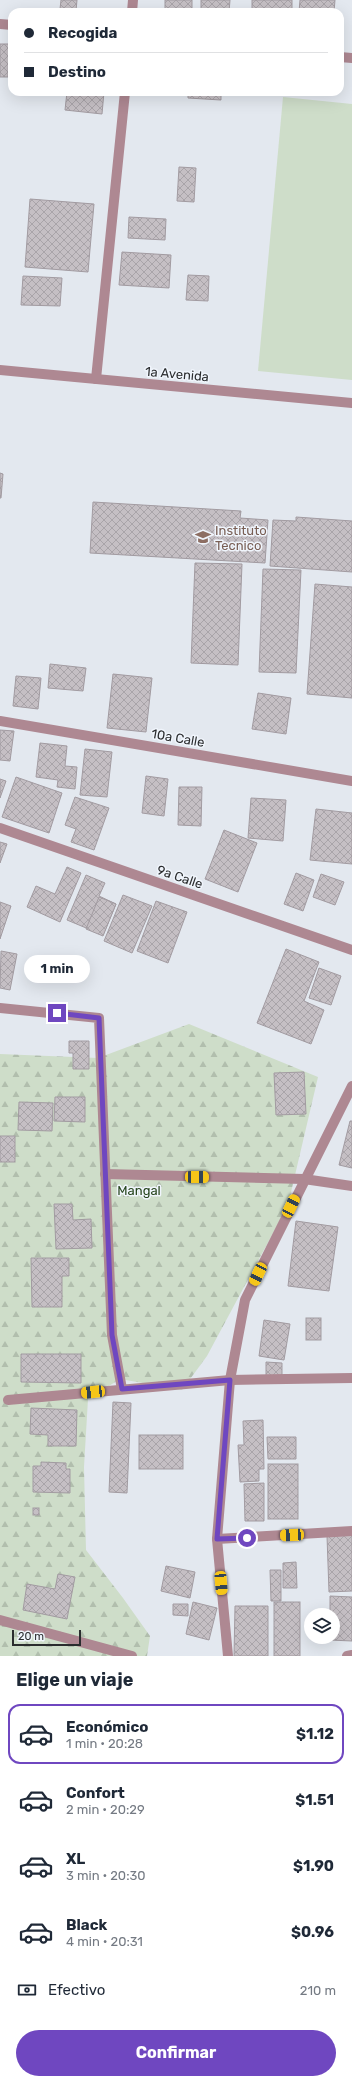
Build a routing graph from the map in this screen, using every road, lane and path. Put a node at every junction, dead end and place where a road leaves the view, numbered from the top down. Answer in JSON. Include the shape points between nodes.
{"nodes":[{"id":1,"x":125,"y":96,"type":"edge"},
{"id":2,"x":0,"y":370,"type":"edge"},
{"id":3,"x":96,"y":379,"type":"junction"},
{"id":4,"x":352,"y":403,"type":"edge"},
{"id":5,"x":0,"y":721,"type":"edge"},
{"id":6,"x":352,"y":781,"type":"edge"},
{"id":7,"x":0,"y":828,"type":"edge"},
{"id":8,"x":352,"y":950,"type":"edge"},
{"id":9,"x":0,"y":1008,"type":"edge"},
{"id":10,"x":352,"y":1086,"type":"edge"},
{"id":11,"x":105,"y":1174,"type":"junction"},
{"id":12,"x":304,"y":1179,"type":"junction"},
{"id":13,"x":352,"y":1186,"type":"edge"},
{"id":14,"x":352,"y":1378,"type":"edge"},
{"id":15,"x":230,"y":1380,"type":"junction"},
{"id":16,"x":122,"y":1389,"type":"junction"},
{"id":17,"x":8,"y":1400,"type":"dead end"},
{"id":18,"x":352,"y":1531,"type":"edge"},
{"id":19,"x":217,"y":1539,"type":"junction"},
{"id":20,"x":0,"y":1620,"type":"edge"},
{"id":21,"x":352,"y":1655,"type":"edge"},
{"id":22,"x":132,"y":1656,"type":"edge"},
{"id":23,"x":228,"y":1656,"type":"edge"},
{"id":24,"x":346,"y":1656,"type":"edge"}],
"edges":[{"from":1,"to":3,"type":"street"},
{"from":2,"to":3,"type":"street","name":"1a Avenida"},
{"from":3,"to":4,"type":"street","name":"1a Avenida"},
{"from":5,"to":6,"type":"street","name":"10a Calle"},
{"from":7,"to":8,"type":"street","name":"9a Calle"},
{"from":9,"to":11,"type":"street","via":[[99,1018]]},
{"from":10,"to":12,"type":"street"},
{"from":11,"to":12,"type":"street"},
{"from":11,"to":16,"type":"street","via":[[112,1335]]},
{"from":12,"to":13,"type":"street"},
{"from":12,"to":15,"type":"street","via":[[245,1300]]},
{"from":14,"to":15,"type":"street"},
{"from":15,"to":16,"type":"street"},
{"from":15,"to":19,"type":"street"},
{"from":16,"to":17,"type":"street"},
{"from":18,"to":19,"type":"street"},
{"from":19,"to":23,"type":"street"},
{"from":20,"to":22,"type":"street"},
{"from":21,"to":24,"type":"street"}]}
